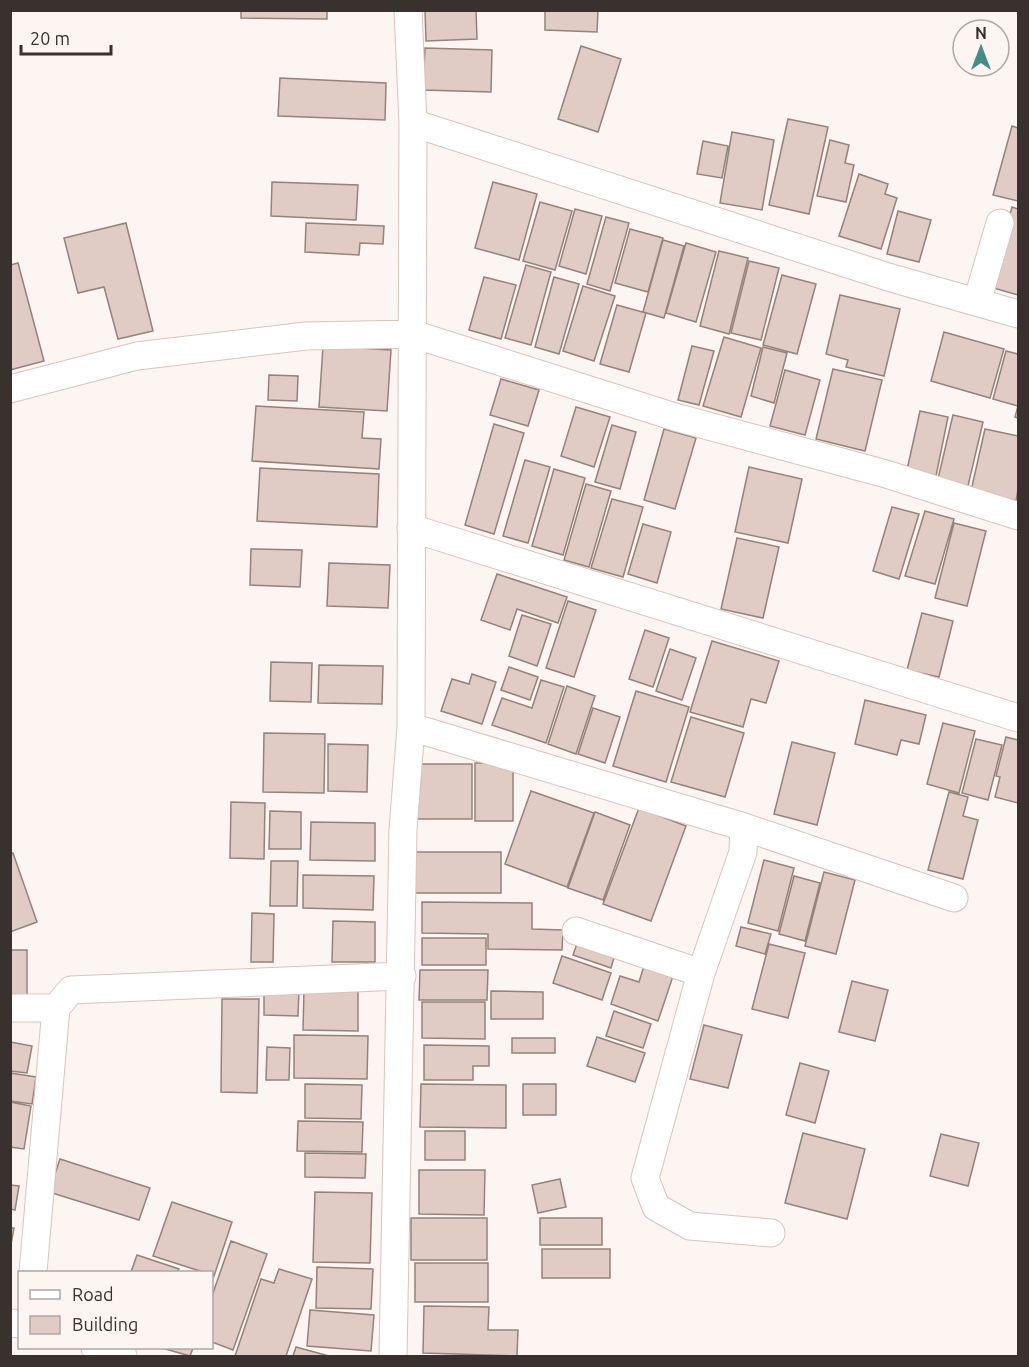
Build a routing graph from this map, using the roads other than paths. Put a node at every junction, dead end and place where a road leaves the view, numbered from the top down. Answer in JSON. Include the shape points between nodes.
{"nodes":[{"id":1,"x":408,"y":10,"type":"edge"},
{"id":2,"x":413,"y":123,"type":"junction"},
{"id":3,"x":1000,"y":223,"type":"dead end"},
{"id":4,"x":977,"y":302,"type":"junction"},
{"id":5,"x":1018,"y":314,"type":"edge"},
{"id":6,"x":413,"y":334,"type":"junction"},
{"id":7,"x":10,"y":389,"type":"edge"},
{"id":8,"x":1018,"y":516,"type":"edge"},
{"id":9,"x":411,"y":528,"type":"junction"},
{"id":10,"x":1018,"y":718,"type":"edge"},
{"id":11,"x":411,"y":727,"type":"junction"},
{"id":12,"x":744,"y":827,"type":"junction"},
{"id":13,"x":954,"y":898,"type":"dead end"},
{"id":14,"x":576,"y":931,"type":"dead end"},
{"id":15,"x":702,"y":973,"type":"junction"},
{"id":16,"x":402,"y":976,"type":"junction"},
{"id":17,"x":10,"y":1008,"type":"edge"},
{"id":18,"x":56,"y":1008,"type":"junction"},
{"id":19,"x":771,"y":1233,"type":"dead end"},
{"id":20,"x":33,"y":1271,"type":"edge"},
{"id":21,"x":101,"y":1349,"type":"edge"},
{"id":22,"x":123,"y":1356,"type":"edge"},
{"id":23,"x":393,"y":1356,"type":"edge"}],
"edges":[{"from":1,"to":2,"type":"street"},
{"from":2,"to":4,"type":"street","via":[[888,277]]},
{"from":2,"to":6,"type":"street"},
{"from":3,"to":4,"type":"street"},
{"from":4,"to":5,"type":"street"},
{"from":6,"to":7,"type":"street","via":[[306,336],[137,356]]},
{"from":6,"to":8,"type":"street","via":[[675,417],[886,474]]},
{"from":6,"to":9,"type":"street"},
{"from":9,"to":10,"type":"street"},
{"from":9,"to":11,"type":"street"},
{"from":11,"to":12,"type":"street"},
{"from":11,"to":16,"type":"street","via":[[403,830]]},
{"from":12,"to":13,"type":"street"},
{"from":12,"to":15,"type":"street","via":[[743,852]]},
{"from":14,"to":15,"type":"street"},
{"from":15,"to":19,"type":"street","via":[[645,1178],[656,1207],[690,1226]]},
{"from":16,"to":18,"type":"street","via":[[71,990]]},
{"from":16,"to":23,"type":"street"},
{"from":17,"to":18,"type":"street"},
{"from":18,"to":20,"type":"street"},
{"from":21,"to":22,"type":"street"}]}
